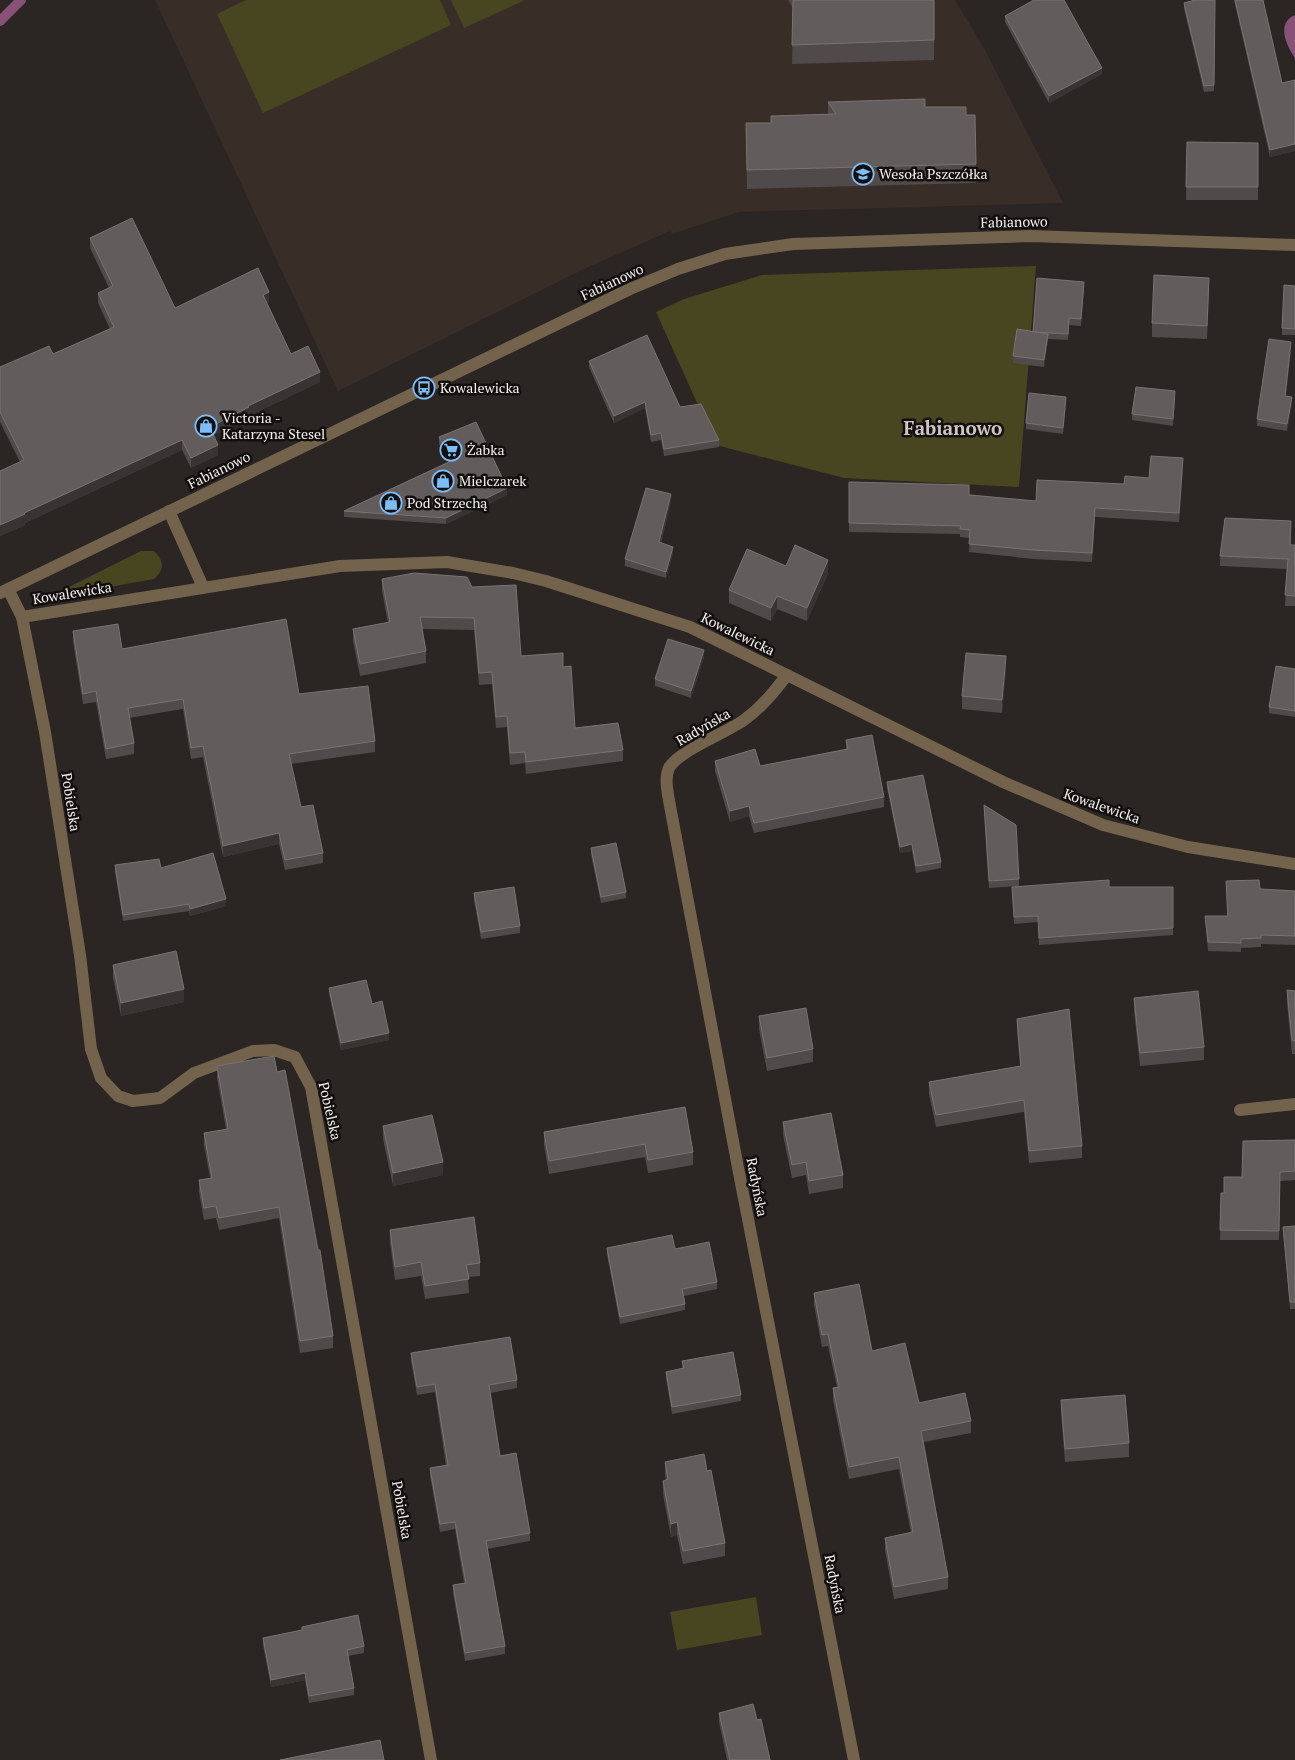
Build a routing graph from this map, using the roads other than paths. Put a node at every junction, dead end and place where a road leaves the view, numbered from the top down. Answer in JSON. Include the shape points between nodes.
{"nodes":[{"id":1,"x":1295,"y":245,"type":"edge"},
{"id":2,"x":169,"y":511,"type":"junction"},
{"id":3,"x":203,"y":586,"type":"junction"},
{"id":4,"x":4,"y":592,"type":"edge"},
{"id":5,"x":22,"y":617,"type":"junction"},
{"id":6,"x":787,"y":675,"type":"junction"},
{"id":7,"x":1295,"y":864,"type":"edge"},
{"id":8,"x":1295,"y":1104,"type":"edge"},
{"id":9,"x":1240,"y":1110,"type":"dead end"},
{"id":10,"x":432,"y":1760,"type":"edge"},
{"id":11,"x":854,"y":1760,"type":"edge"}],
"edges":[{"from":1,"to":2,"type":"street","name":"Fabianowo","via":[[1030,236],[793,244],[726,254],[630,289]]},
{"from":2,"to":3,"type":"street"},
{"from":2,"to":4,"type":"street","name":"Fabianowo"},
{"from":3,"to":5,"type":"street","name":"Kowalewicka"},
{"from":3,"to":6,"type":"street","name":"Kowalewicka","via":[[356,565],[447,562],[480,567],[546,581],[690,627]]},
{"from":4,"to":5,"type":"street","name":"Pobielska"},
{"from":5,"to":10,"type":"street","name":"Pobielska","via":[[45,732],[80,955],[90,1048],[101,1078],[118,1096],[133,1101],[160,1098],[194,1073],[253,1050],[274,1050],[295,1057],[312,1087]]},
{"from":6,"to":7,"type":"street","name":"Kowalewicka","via":[[1040,800],[1103,825],[1188,847]]},
{"from":6,"to":11,"type":"street","name":"Radyńska","via":[[766,702],[743,721],[680,757],[670,765],[666,775],[737,1163]]},
{"from":8,"to":9,"type":"street"}]}
